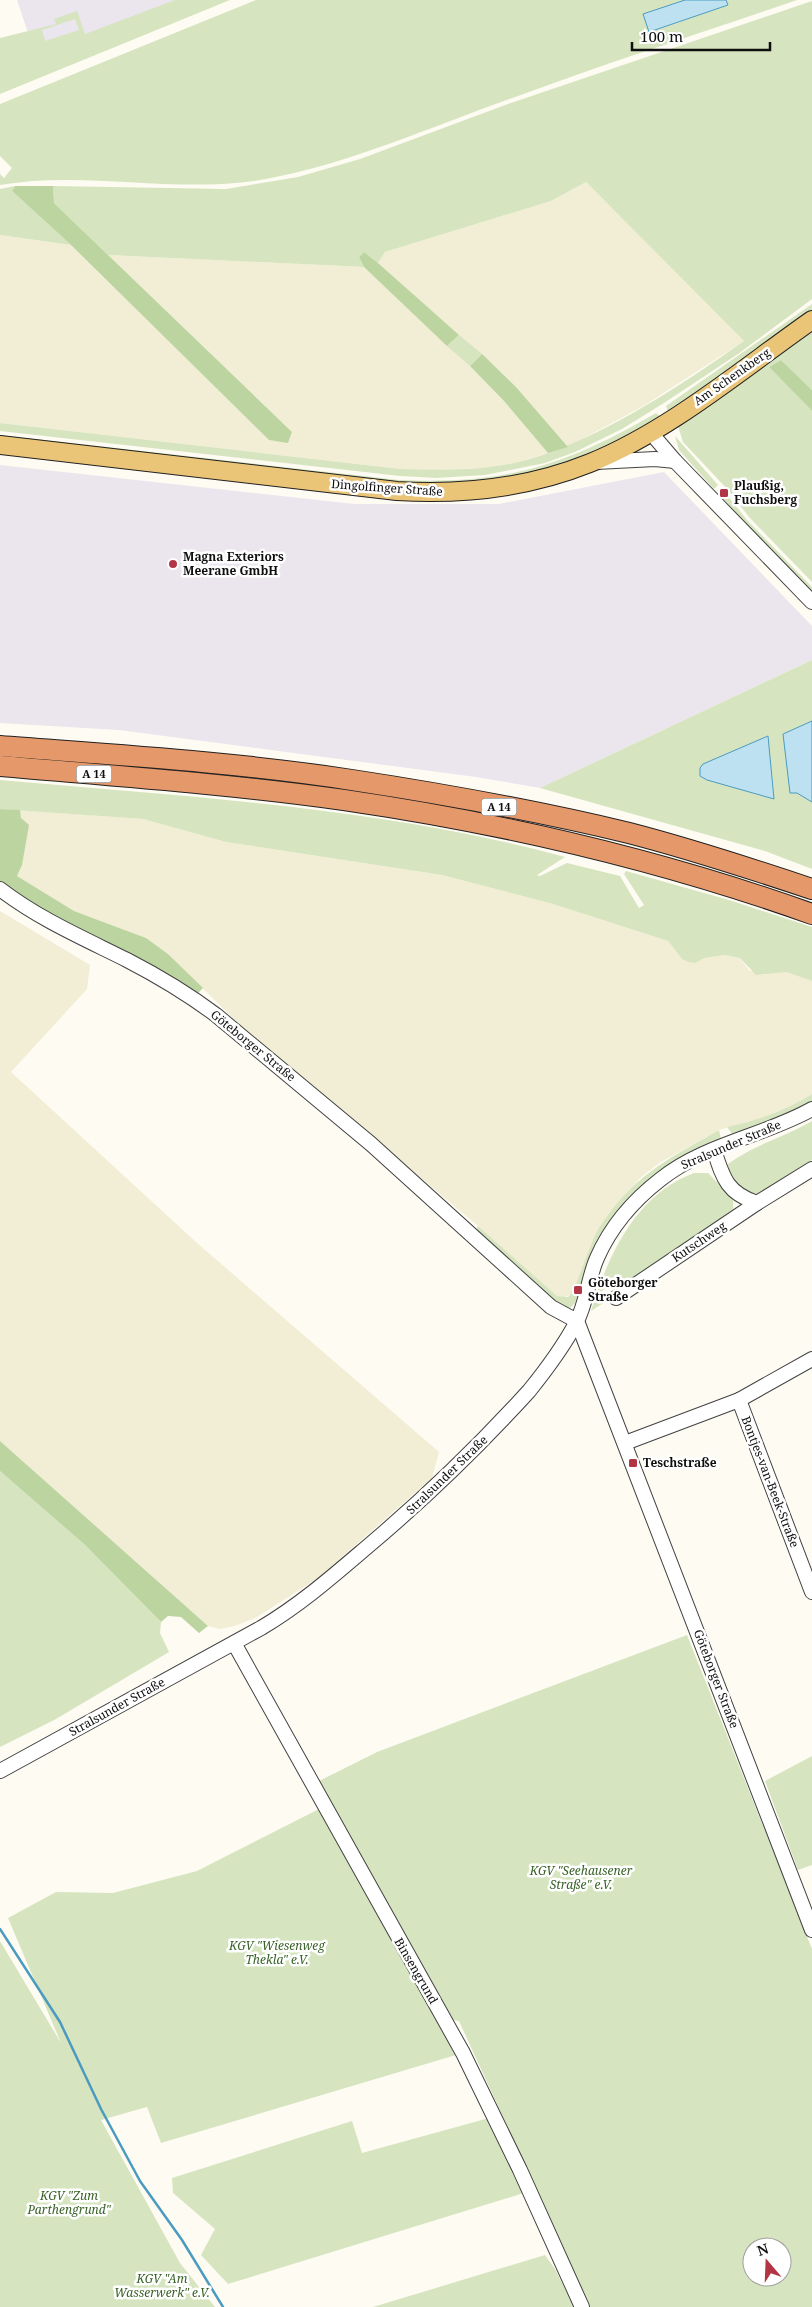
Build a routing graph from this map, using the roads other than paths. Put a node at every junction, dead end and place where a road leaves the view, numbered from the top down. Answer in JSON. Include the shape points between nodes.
{"nodes":[{"id":1,"x":812,"y":320,"type":"edge"},
{"id":2,"x":651,"y":432,"type":"junction"},
{"id":3,"x":0,"y":445,"type":"edge"},
{"id":4,"x":591,"y":462,"type":"junction"},
{"id":5,"x":675,"y":462,"type":"junction"},
{"id":6,"x":812,"y":602,"type":"edge"},
{"id":7,"x":0,"y":746,"type":"edge"},
{"id":8,"x":0,"y":766,"type":"edge"},
{"id":9,"x":0,"y":889,"type":"edge"},
{"id":10,"x":812,"y":889,"type":"edge"},
{"id":11,"x":812,"y":914,"type":"edge"},
{"id":12,"x":812,"y":1109,"type":"edge"},
{"id":13,"x":714,"y":1150,"type":"junction"},
{"id":14,"x":812,"y":1169,"type":"edge"},
{"id":15,"x":758,"y":1203,"type":"junction"},
{"id":16,"x":616,"y":1298,"type":"dead end"},
{"id":17,"x":577,"y":1321,"type":"junction"},
{"id":18,"x":812,"y":1359,"type":"edge"},
{"id":19,"x":739,"y":1400,"type":"junction"},
{"id":20,"x":625,"y":1443,"type":"junction"},
{"id":21,"x":812,"y":1592,"type":"edge"},
{"id":22,"x":234,"y":1643,"type":"junction"},
{"id":23,"x":0,"y":1770,"type":"edge"},
{"id":24,"x":812,"y":1930,"type":"edge"},
{"id":25,"x":582,"y":2307,"type":"edge"}],
"edges":[{"from":1,"to":2,"type":"main road","name":"Am Schenkberg"},
{"from":2,"to":4,"type":"main road","name":"Dingolfinger Straße"},
{"from":2,"to":5,"type":"street"},
{"from":3,"to":4,"type":"main road","name":"Dingolfinger Straße","via":[[420,492],[483,490],[519,484]]},
{"from":4,"to":5,"type":"street","via":[[655,459]]},
{"from":5,"to":6,"type":"street"},
{"from":7,"to":10,"type":"highway","number":"A 14","via":[[254,768],[351,780],[629,833]]},
{"from":8,"to":11,"type":"highway","number":"A 14","via":[[188,782],[345,801],[530,834],[653,864]]},
{"from":9,"to":17,"type":"street","name":"Göteborger Straße","via":[[52,923],[129,961],[216,1015],[371,1144],[551,1307]]},
{"from":12,"to":13,"type":"street","name":"Stralsunder Straße"},
{"from":13,"to":15,"type":"street","via":[[725,1181],[733,1191]]},
{"from":13,"to":17,"type":"street","name":"Stralsunder Straße","via":[[662,1178],[622,1217],[597,1258]]},
{"from":14,"to":15,"type":"street","name":"Kutschweg"},
{"from":15,"to":16,"type":"street","name":"Kutschweg"},
{"from":17,"to":20,"type":"street","name":"Göteborger Straße"},
{"from":17,"to":22,"type":"street","name":"Stralsunder Straße","via":[[529,1391],[414,1507],[290,1610]]},
{"from":18,"to":19,"type":"street"},
{"from":19,"to":20,"type":"street"},
{"from":19,"to":21,"type":"street","name":"Bontjes-van-Beek-Straße"},
{"from":20,"to":24,"type":"street","name":"Göteborger Straße"},
{"from":22,"to":23,"type":"street","name":"Stralsunder Straße"},
{"from":22,"to":25,"type":"street","name":"Binsengrund","via":[[463,2053]]}]}
